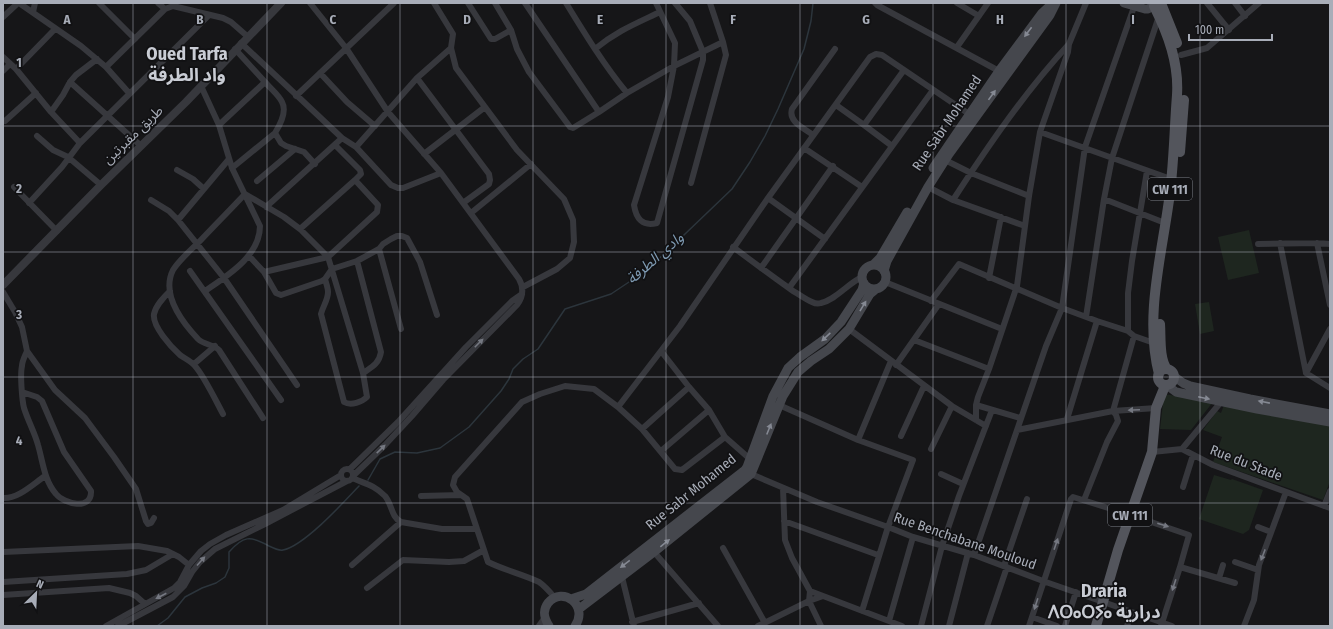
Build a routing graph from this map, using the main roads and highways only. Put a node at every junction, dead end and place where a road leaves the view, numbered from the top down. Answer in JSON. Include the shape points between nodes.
{"nodes":[{"id":1,"x":1054,"y":3,"type":"edge"},
{"id":2,"x":1124,"y":3,"type":"edge"},
{"id":3,"x":1156,"y":4,"type":"edge"},
{"id":4,"x":1138,"y":5,"type":"edge"},
{"id":5,"x":873,"y":265,"type":"junction"},
{"id":6,"x":884,"y":271,"type":"junction"},
{"id":7,"x":863,"y":280,"type":"junction"},
{"id":8,"x":876,"y":289,"type":"junction"},
{"id":9,"x":1175,"y":377,"type":"joint"},
{"id":10,"x":1163,"y":379,"type":"junction"},
{"id":11,"x":1330,"y":414,"type":"edge"},
{"id":12,"x":1330,"y":422,"type":"edge"},
{"id":13,"x":571,"y":599,"type":"junction"},
{"id":14,"x":579,"y":609,"type":"junction"},
{"id":15,"x":544,"y":624,"type":"edge"},
{"id":16,"x":575,"y":626,"type":"edge"},
{"id":17,"x":1096,"y":626,"type":"edge"}],
"edges":[{"from":1,"to":5,"type":"main road","name":"Rue Sabr Mohamed","one_way":true,"via":[[1042,13],[969,114],[940,157],[880,258]]},
{"from":6,"to":1,"type":"main road","one_way":true,"via":[[887,261],[945,160],[1050,15]]},
{"from":2,"to":4,"type":"main road"},
{"from":3,"to":4,"type":"main road","via":[[1145,10]]},
{"from":3,"to":10,"type":"main road","number":"CW 111","via":[[1172,47],[1178,78],[1171,179],[1154,309],[1155,360]]},
{"from":3,"to":10,"type":"main road","number":"CW 111","via":[[1172,30],[1181,55],[1184,95],[1173,212],[1161,281]]},
{"from":5,"to":6,"type":"main road"},
{"from":5,"to":7,"type":"main road","via":[[866,268]]},
{"from":6,"to":8,"type":"main road","via":[[885,282]]},
{"from":7,"to":8,"type":"main road","via":[[869,288]]},
{"from":7,"to":13,"type":"main road","name":"Rue Sabr Mohamed","one_way":true,"via":[[862,290],[841,322],[825,339],[788,368],[773,396],[745,470],[586,594]]},
{"from":14,"to":8,"type":"main road","one_way":true,"via":[[751,474],[783,396],[798,372],[830,349],[849,329],[870,294]]},
{"from":9,"to":10,"type":"main road","via":[[1173,372]]},
{"from":11,"to":9,"type":"main road","one_way":true,"via":[[1190,386]]},
{"from":10,"to":12,"type":"main road","one_way":true,"via":[[1176,392]]},
{"from":10,"to":17,"type":"main road","number":"CW 111","via":[[1152,452],[1118,550]]},
{"from":13,"to":14,"type":"main road"},
{"from":13,"to":15,"type":"main road","via":[[555,598],[546,606]]},
{"from":14,"to":16,"type":"main road","via":[[579,620]]}]}
